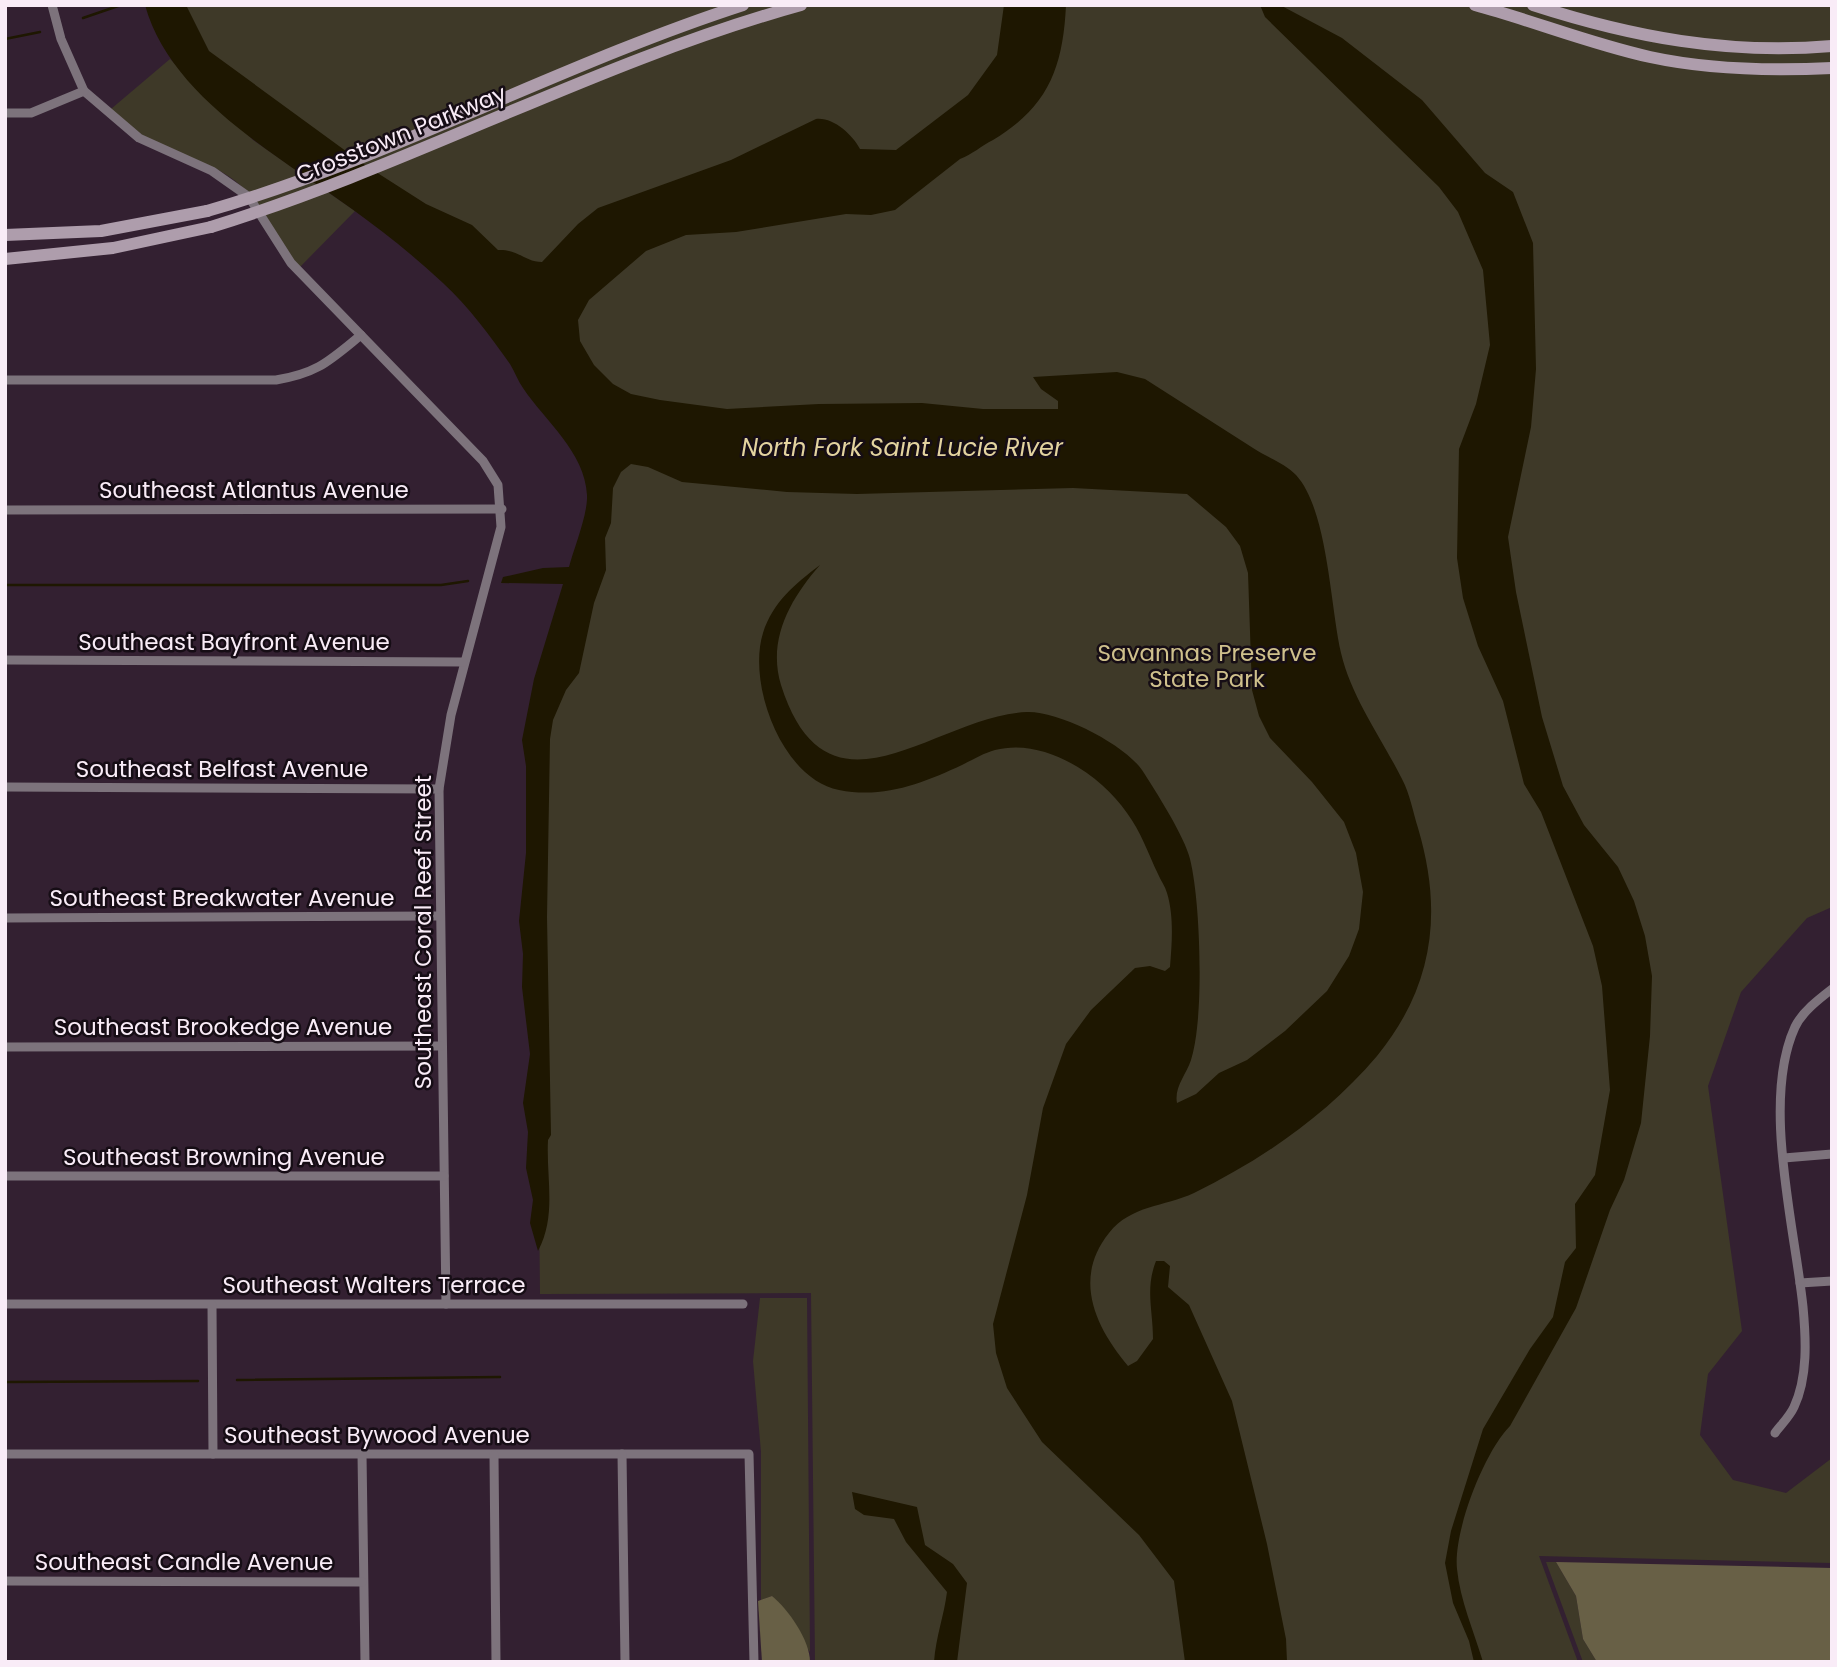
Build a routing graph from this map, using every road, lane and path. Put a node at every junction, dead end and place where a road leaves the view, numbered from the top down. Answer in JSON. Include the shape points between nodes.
{"nodes":[{"id":1,"x":52,"y":5,"type":"edge"},
{"id":2,"x":743,"y":5,"type":"edge"},
{"id":3,"x":801,"y":5,"type":"edge"},
{"id":4,"x":1475,"y":5,"type":"edge"},
{"id":5,"x":1533,"y":5,"type":"edge"},
{"id":6,"x":1831,"y":46,"type":"edge"},
{"id":7,"x":1832,"y":68,"type":"edge"},
{"id":8,"x":83,"y":91,"type":"junction"},
{"id":9,"x":5,"y":113,"type":"edge"},
{"id":10,"x":5,"y":235,"type":"edge"},
{"id":11,"x":5,"y":259,"type":"edge"},
{"id":12,"x":361,"y":335,"type":"junction"},
{"id":13,"x":5,"y":380,"type":"edge"},
{"id":14,"x":502,"y":509,"type":"junction"},
{"id":15,"x":5,"y":510,"type":"edge"},
{"id":16,"x":5,"y":660,"type":"edge"},
{"id":17,"x":463,"y":662,"type":"junction"},
{"id":18,"x":5,"y":788,"type":"edge"},
{"id":19,"x":439,"y":789,"type":"junction"},
{"id":20,"x":439,"y":916,"type":"junction"},
{"id":21,"x":5,"y":918,"type":"edge"},
{"id":22,"x":1832,"y":989,"type":"edge"},
{"id":23,"x":441,"y":1046,"type":"junction"},
{"id":24,"x":5,"y":1047,"type":"edge"},
{"id":25,"x":1832,"y":1154,"type":"edge"},
{"id":26,"x":1784,"y":1158,"type":"junction"},
{"id":27,"x":5,"y":1176,"type":"edge"},
{"id":28,"x":444,"y":1176,"type":"junction"},
{"id":29,"x":1832,"y":1281,"type":"edge"},
{"id":30,"x":1800,"y":1283,"type":"junction"},
{"id":31,"x":5,"y":1304,"type":"edge"},
{"id":32,"x":446,"y":1304,"type":"junction"},
{"id":33,"x":743,"y":1304,"type":"dead end"},
{"id":34,"x":212,"y":1305,"type":"junction"},
{"id":35,"x":1775,"y":1433,"type":"dead end"},
{"id":36,"x":5,"y":1454,"type":"edge"},
{"id":37,"x":214,"y":1454,"type":"junction"},
{"id":38,"x":362,"y":1454,"type":"junction"},
{"id":39,"x":622,"y":1454,"type":"junction"},
{"id":40,"x":494,"y":1455,"type":"junction"},
{"id":41,"x":5,"y":1581,"type":"edge"},
{"id":42,"x":362,"y":1582,"type":"junction"},
{"id":43,"x":365,"y":1662,"type":"edge"},
{"id":44,"x":496,"y":1662,"type":"edge"},
{"id":45,"x":625,"y":1662,"type":"edge"},
{"id":46,"x":754,"y":1662,"type":"edge"}],
"edges":[{"from":1,"to":8,"type":"street","name":"Southeast Coral Reef Street"},
{"from":2,"to":10,"type":"main road","name":"Crosstown Parkway","bridge":true,"via":[[296,181],[207,211],[101,231]]},
{"from":3,"to":11,"type":"main road","name":"Crosstown Parkway","bridge":true,"via":[[705,36],[309,194],[211,227],[113,248]]},
{"from":4,"to":7,"type":"main road","via":[[1664,59],[1747,69]]},
{"from":5,"to":6,"type":"main road","via":[[1610,29],[1686,44],[1773,49]]},
{"from":8,"to":9,"type":"street","via":[[31,113]]},
{"from":8,"to":12,"type":"street","name":"Southeast Coral Reef Street","via":[[139,138],[212,171],[243,192],[291,263]]},
{"from":12,"to":13,"type":"street","via":[[320,368],[276,380]]},
{"from":12,"to":14,"type":"street","name":"Southeast Coral Reef Street","via":[[484,461],[498,485]]},
{"from":14,"to":15,"type":"street","name":"Southeast Atlantus Avenue"},
{"from":14,"to":17,"type":"street","name":"Southeast Coral Reef Street"},
{"from":16,"to":17,"type":"street","name":"Southeast Bayfront Avenue"},
{"from":17,"to":19,"type":"street","name":"Southeast Coral Reef Street"},
{"from":18,"to":19,"type":"street","name":"Southeast Belfast Avenue"},
{"from":19,"to":20,"type":"street","name":"Southeast Coral Reef Street"},
{"from":20,"to":21,"type":"street","name":"Southeast Breakwater Avenue"},
{"from":20,"to":23,"type":"street","name":"Southeast Coral Reef Street"},
{"from":22,"to":26,"type":"street","via":[[1796,1026],[1784,1065],[1780,1098]]},
{"from":23,"to":24,"type":"street","name":"Southeast Brookedge Avenue"},
{"from":23,"to":28,"type":"street","name":"Southeast Coral Reef Street"},
{"from":25,"to":26,"type":"street"},
{"from":26,"to":30,"type":"street"},
{"from":27,"to":28,"type":"street","name":"Southeast Browning Avenue"},
{"from":28,"to":32,"type":"street","name":"Southeast Coral Reef Street"},
{"from":29,"to":30,"type":"street"},
{"from":30,"to":35,"type":"street","via":[[1805,1354],[1801,1387],[1794,1409]]},
{"from":31,"to":34,"type":"street","name":"Southeast Walters Terrace"},
{"from":32,"to":33,"type":"street","name":"Southeast Walters Terrace"},
{"from":32,"to":34,"type":"street","name":"Southeast Walters Terrace"},
{"from":34,"to":37,"type":"street"},
{"from":36,"to":37,"type":"street","name":"Southeast Bywood Avenue"},
{"from":37,"to":38,"type":"street","name":"Southeast Bywood Avenue"},
{"from":38,"to":40,"type":"street","name":"Southeast Bywood Avenue"},
{"from":38,"to":42,"type":"street"},
{"from":39,"to":40,"type":"street","name":"Southeast Bywood Avenue"},
{"from":39,"to":45,"type":"street"},
{"from":39,"to":46,"type":"street","name":"Southeast Bywood Avenue","via":[[749,1454]]},
{"from":40,"to":44,"type":"street"},
{"from":41,"to":42,"type":"street","name":"Southeast Candle Avenue"},
{"from":42,"to":43,"type":"street"}]}
